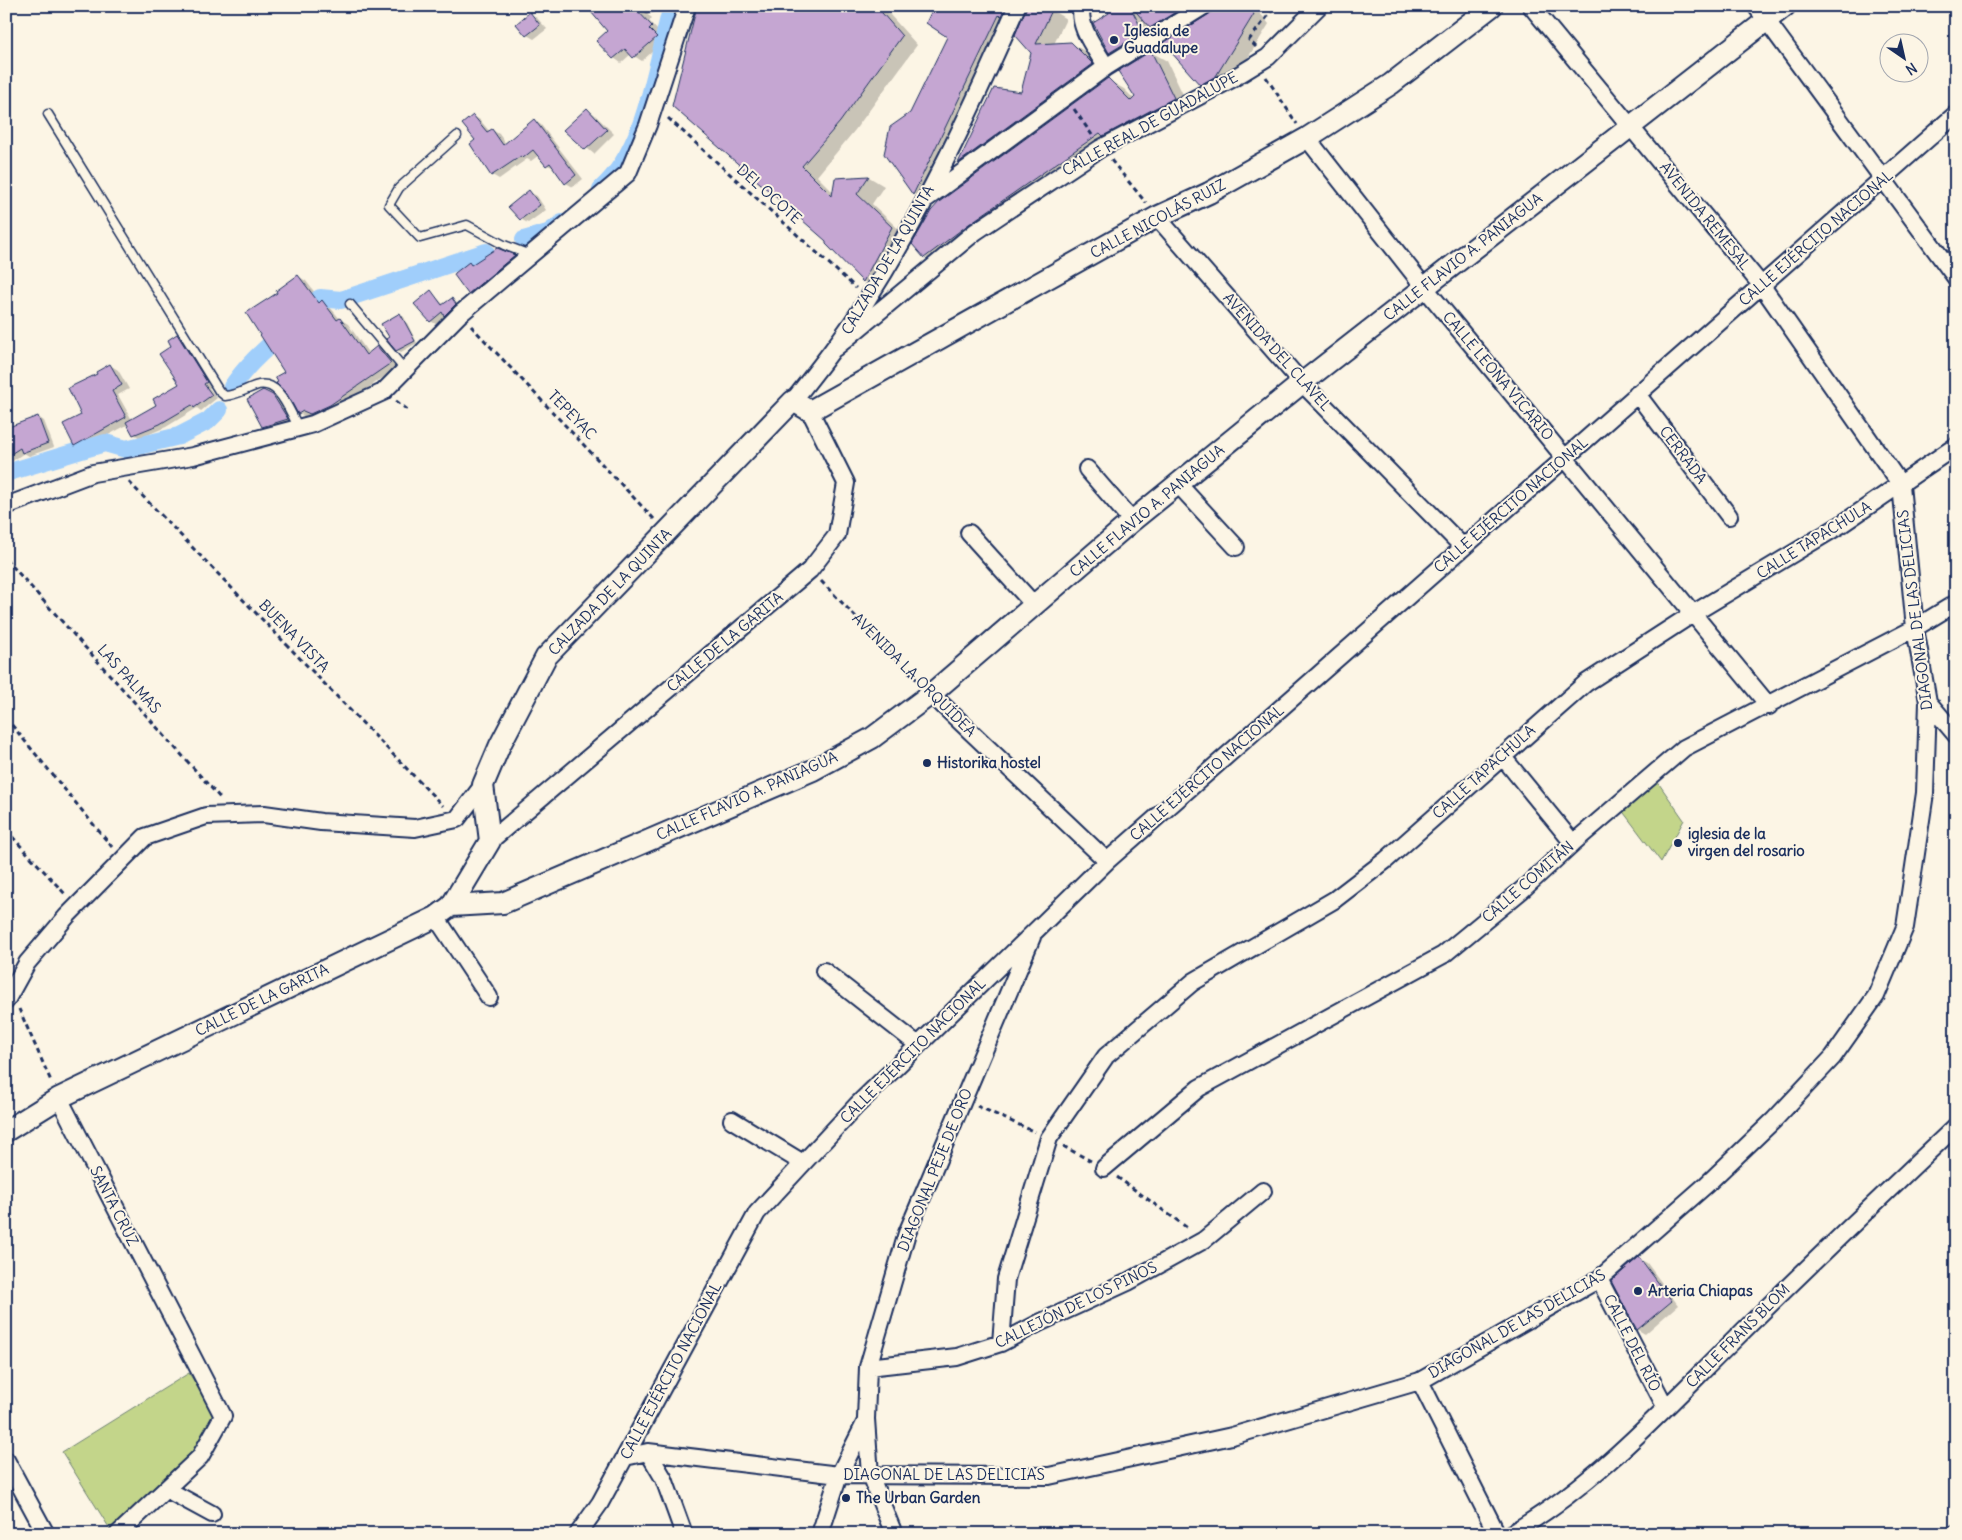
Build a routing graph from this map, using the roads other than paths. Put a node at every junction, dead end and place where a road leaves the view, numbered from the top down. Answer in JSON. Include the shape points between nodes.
{"nodes":[{"id":1,"x":645,"y":6,"type":"edge"},
{"id":2,"x":657,"y":6,"type":"edge"},
{"id":3,"x":687,"y":6,"type":"edge"},
{"id":4,"x":1017,"y":6,"type":"edge"},
{"id":5,"x":1082,"y":6,"type":"edge"},
{"id":6,"x":1204,"y":6,"type":"edge"},
{"id":7,"x":1319,"y":6,"type":"edge"},
{"id":8,"x":1492,"y":6,"type":"edge"},
{"id":9,"x":1531,"y":6,"type":"edge"},
{"id":10,"x":1784,"y":6,"type":"edge"},
{"id":11,"x":1761,"y":13,"type":"edge"},
{"id":12,"x":1106,"y":67,"type":"junction"},
{"id":13,"x":48,"y":114,"type":"dead end"},
{"id":14,"x":1956,"y":114,"type":"edge"},
{"id":15,"x":1630,"y":125,"type":"junction"},
{"id":16,"x":457,"y":136,"type":"dead end"},
{"id":17,"x":1306,"y":138,"type":"junction"},
{"id":18,"x":1882,"y":180,"type":"junction"},
{"id":19,"x":924,"y":200,"type":"junction"},
{"id":20,"x":1157,"y":217,"type":"junction"},
{"id":21,"x":530,"y":255,"type":"junction"},
{"id":22,"x":1956,"y":278,"type":"edge"},
{"id":23,"x":1762,"y":286,"type":"junction"},
{"id":24,"x":1425,"y":288,"type":"junction"},
{"id":25,"x":350,"y":304,"type":"dead end"},
{"id":26,"x":835,"y":348,"type":"junction"},
{"id":27,"x":405,"y":370,"type":"junction"},
{"id":28,"x":1302,"y":383,"type":"junction"},
{"id":29,"x":1637,"y":394,"type":"junction"},
{"id":30,"x":793,"y":400,"type":"junction"},
{"id":31,"x":810,"y":412,"type":"junction"},
{"id":32,"x":299,"y":428,"type":"junction"},
{"id":33,"x":1956,"y":446,"type":"edge"},
{"id":34,"x":1565,"y":457,"type":"junction"},
{"id":35,"x":1087,"y":469,"type":"dead end"},
{"id":36,"x":1178,"y":484,"type":"junction"},
{"id":37,"x":1901,"y":486,"type":"junction"},
{"id":38,"x":6,"y":506,"type":"edge"},
{"id":39,"x":1729,"y":516,"type":"dead end"},
{"id":40,"x":1132,"y":521,"type":"junction"},
{"id":41,"x":969,"y":533,"type":"dead end"},
{"id":42,"x":1236,"y":547,"type":"dead end"},
{"id":43,"x":1462,"y":547,"type":"junction"},
{"id":44,"x":1956,"y":603,"type":"edge"},
{"id":45,"x":1034,"y":606,"type":"junction"},
{"id":46,"x":1694,"y":613,"type":"junction"},
{"id":47,"x":1915,"y":628,"type":"junction"},
{"id":48,"x":931,"y":694,"type":"junction"},
{"id":49,"x":1928,"y":702,"type":"junction"},
{"id":50,"x":1769,"y":706,"type":"junction"},
{"id":51,"x":1956,"y":735,"type":"edge"},
{"id":52,"x":1502,"y":756,"type":"junction"},
{"id":53,"x":483,"y":785,"type":"junction"},
{"id":54,"x":490,"y":841,"type":"junction"},
{"id":55,"x":1573,"y":843,"type":"junction"},
{"id":56,"x":1106,"y":861,"type":"junction"},
{"id":57,"x":443,"y":912,"type":"junction"},
{"id":58,"x":1035,"y":930,"type":"junction"},
{"id":59,"x":824,"y":971,"type":"dead end"},
{"id":60,"x":9,"y":997,"type":"edge"},
{"id":61,"x":490,"y":998,"type":"dead end"},
{"id":62,"x":917,"y":1044,"type":"junction"},
{"id":63,"x":58,"y":1098,"type":"junction"},
{"id":64,"x":732,"y":1120,"type":"dead end"},
{"id":65,"x":1956,"y":1126,"type":"edge"},
{"id":66,"x":6,"y":1131,"type":"edge"},
{"id":67,"x":803,"y":1163,"type":"junction"},
{"id":68,"x":1104,"y":1168,"type":"dead end"},
{"id":69,"x":1263,"y":1191,"type":"dead end"},
{"id":70,"x":1599,"y":1279,"type":"junction"},
{"id":71,"x":1002,"y":1343,"type":"junction"},
{"id":72,"x":868,"y":1367,"type":"junction"},
{"id":73,"x":1420,"y":1381,"type":"junction"},
{"id":74,"x":1666,"y":1408,"type":"junction"},
{"id":75,"x":866,"y":1419,"type":"junction"},
{"id":76,"x":648,"y":1452,"type":"junction"},
{"id":77,"x":626,"y":1456,"type":"junction"},
{"id":78,"x":6,"y":1460,"type":"edge"},
{"id":79,"x":839,"y":1475,"type":"junction"},
{"id":80,"x":870,"y":1475,"type":"junction"},
{"id":81,"x":166,"y":1489,"type":"junction"},
{"id":82,"x":212,"y":1514,"type":"dead end"},
{"id":83,"x":46,"y":1534,"type":"edge"},
{"id":84,"x":118,"y":1534,"type":"edge"},
{"id":85,"x":578,"y":1534,"type":"edge"},
{"id":86,"x":684,"y":1534,"type":"edge"},
{"id":87,"x":820,"y":1534,"type":"edge"},
{"id":88,"x":894,"y":1534,"type":"edge"},
{"id":89,"x":1496,"y":1534,"type":"edge"},
{"id":90,"x":1510,"y":1534,"type":"edge"}],
"edges":[{"from":1,"to":2,"type":"lane"},
{"from":3,"to":21,"type":"street","via":[[628,173]]},
{"from":4,"to":19,"type":"street","name":"CALZADA DE LA QUINTA"},
{"from":5,"to":12,"type":"street","via":[[1083,26]]},
{"from":6,"to":12,"type":"street"},
{"from":7,"to":26,"type":"street","name":"CALLE REAL DE GUADALUPE","via":[[1263,61],[1102,148],[975,232]]},
{"from":8,"to":17,"type":"street","name":"CALLE NICOLÁS RUIZ","via":[[1392,84]]},
{"from":9,"to":15,"type":"street","name":"AVENIDA REMESAL"},
{"from":10,"to":11,"type":"street","name":"CALLE FLAVIO A. PANIAGUA"},
{"from":11,"to":15,"type":"street","name":"CALLE FLAVIO A. PANIAGUA"},
{"from":11,"to":18,"type":"street"},
{"from":12,"to":19,"type":"street"},
{"from":13,"to":32,"type":"lane","via":[[219,391],[225,396],[237,395],[262,383],[272,385],[280,393]]},
{"from":14,"to":18,"type":"street","name":"CALLE EJÉRCITO NACIONAL"},
{"from":15,"to":23,"type":"street","name":"AVENIDA REMESAL"},
{"from":15,"to":24,"type":"street","name":"CALLE FLAVIO A. PANIAGUA"},
{"from":16,"to":21,"type":"lane","via":[[399,188],[389,205],[420,238],[467,225]]},
{"from":17,"to":20,"type":"street","name":"CALLE NICOLÁS RUIZ","via":[[1209,193]]},
{"from":17,"to":24,"type":"street","name":"CALLE LEONA VICARIO"},
{"from":18,"to":22,"type":"street"},
{"from":18,"to":23,"type":"street","name":"CALLE EJÉRCITO NACIONAL"},
{"from":19,"to":26,"type":"street","name":"CALZADA DE LA QUINTA","via":[[868,299]]},
{"from":20,"to":28,"type":"street","name":"AVENIDA DEL CLAVEL"},
{"from":20,"to":31,"type":"street","name":"CALLE NICOLÁS RUIZ"},
{"from":21,"to":27,"type":"street","via":[[460,314]]},
{"from":23,"to":29,"type":"street","name":"CALLE EJÉRCITO NACIONAL"},
{"from":23,"to":37,"type":"street","name":"AVENIDA REMESAL"},
{"from":24,"to":28,"type":"street","name":"CALLE FLAVIO A. PANIAGUA"},
{"from":24,"to":34,"type":"street","name":"CALLE LEONA VICARIO"},
{"from":25,"to":27,"type":"lane"},
{"from":26,"to":30,"type":"street","name":"CALZADA DE LA QUINTA"},
{"from":27,"to":32,"type":"street","via":[[383,392]]},
{"from":28,"to":36,"type":"street","name":"CALLE FLAVIO A. PANIAGUA"},
{"from":28,"to":43,"type":"street","name":"AVENIDA DEL CLAVEL"},
{"from":29,"to":34,"type":"street","name":"CALLE EJÉRCITO NACIONAL"},
{"from":29,"to":39,"type":"street","name":"CERRADA"},
{"from":30,"to":31,"type":"street","name":"CALLE DE LA GARITA"},
{"from":30,"to":53,"type":"street","name":"CALZADA DE LA QUINTA","via":[[546,657]]},
{"from":31,"to":54,"type":"street","name":"CALLE DE LA GARITA","via":[[846,483],[837,535],[810,570]]},
{"from":32,"to":38,"type":"street","via":[[194,456],[93,473]]},
{"from":33,"to":37,"type":"street","name":"CALLE TAPACHULA"},
{"from":34,"to":43,"type":"street","name":"CALLE EJÉRCITO NACIONAL"},
{"from":34,"to":46,"type":"street","name":"CALLE LEONA VICARIO"},
{"from":35,"to":40,"type":"street"},
{"from":36,"to":40,"type":"street","name":"CALLE FLAVIO A. PANIAGUA"},
{"from":36,"to":42,"type":"street"},
{"from":37,"to":46,"type":"street","name":"CALLE TAPACHULA"},
{"from":37,"to":47,"type":"street","name":"DIAGONAL DE LAS DELICIAS"},
{"from":40,"to":45,"type":"street","name":"CALLE FLAVIO A. PANIAGUA"},
{"from":41,"to":45,"type":"street"},
{"from":43,"to":56,"type":"street","name":"CALLE EJÉRCITO NACIONAL","via":[[1390,614]]},
{"from":44,"to":47,"type":"street","name":"CALLE COMITÁN"},
{"from":45,"to":48,"type":"street","name":"CALLE FLAVIO A. PANIAGUA"},
{"from":46,"to":50,"type":"street","name":"CALLE LEONA VICARIO"},
{"from":46,"to":52,"type":"street","name":"CALLE TAPACHULA","via":[[1586,683]]},
{"from":47,"to":49,"type":"street","name":"DIAGONAL DE LAS DELICIAS"},
{"from":47,"to":50,"type":"street","name":"CALLE COMITÁN"},
{"from":48,"to":56,"type":"street","name":"AVENIDA LA ORQUÍDEA"},
{"from":48,"to":57,"type":"street","name":"CALLE FLAVIO A. PANIAGUA","via":[[872,738],[813,770],[503,903]]},
{"from":49,"to":51,"type":"street"},
{"from":49,"to":70,"type":"street","name":"DIAGONAL DE LAS DELICIAS","via":[[1925,793],[1905,926],[1876,996],[1832,1057],[1774,1120],[1706,1186]]},
{"from":50,"to":55,"type":"street","name":"CALLE COMITÁN","via":[[1684,748]]},
{"from":52,"to":55,"type":"street"},
{"from":52,"to":71,"type":"street","name":"CALLE TAPACHULA","via":[[1386,860],[1334,900],[1193,982],[1106,1056],[1049,1138],[1006,1279]]},
{"from":53,"to":54,"type":"street"},
{"from":53,"to":60,"type":"street","name":"CALZADA DE LA QUINTA","via":[[455,820],[405,828],[264,814],[206,816],[145,837],[76,907],[27,963]]},
{"from":54,"to":57,"type":"street","name":"CALLE DE LA GARITA"},
{"from":55,"to":68,"type":"street","name":"CALLE COMITÁN","via":[[1443,956],[1199,1088]]},
{"from":56,"to":58,"type":"street","name":"CALLE EJÉRCITO NACIONAL"},
{"from":57,"to":61,"type":"street"},
{"from":57,"to":63,"type":"street","name":"CALLE DE LA GARITA"},
{"from":58,"to":62,"type":"street","name":"CALLE EJÉRCITO NACIONAL"},
{"from":58,"to":72,"type":"street","name":"DIAGONAL PEJE DE ORO","via":[[907,1232]]},
{"from":59,"to":62,"type":"street"},
{"from":62,"to":67,"type":"street","name":"CALLE EJÉRCITO NACIONAL"},
{"from":63,"to":66,"type":"street","name":"CALLE DE LA GARITA"},
{"from":63,"to":81,"type":"street","name":"SANTA CRUZ","via":[[223,1416],[200,1457]]},
{"from":64,"to":67,"type":"street"},
{"from":65,"to":74,"type":"street","name":"CALLE FRANS BLOM"},
{"from":67,"to":77,"type":"street","name":"CALLE EJÉRCITO NACIONAL","via":[[756,1213]]},
{"from":69,"to":71,"type":"street","name":"CALLEJÓN DE LOS PINOS","via":[[1204,1240],[1128,1282]]},
{"from":70,"to":73,"type":"street","name":"DIAGONAL DE LAS DELICIAS"},
{"from":70,"to":74,"type":"street","name":"CALLE DEL RÍO"},
{"from":71,"to":72,"type":"street","name":"CALLEJÓN DE LOS PINOS","via":[[957,1357]]},
{"from":72,"to":75,"type":"street","name":"DIAGONAL PEJE DE ORO"},
{"from":73,"to":80,"type":"street","name":"DIAGONAL DE LAS DELICIAS","via":[[1232,1436],[1049,1476]]},
{"from":73,"to":89,"type":"street"},
{"from":74,"to":90,"type":"street","name":"CALLE FRANS BLOM","via":[[1577,1489]]},
{"from":75,"to":79,"type":"street"},
{"from":75,"to":80,"type":"street","name":"DIAGONAL PEJE DE ORO"},
{"from":76,"to":77,"type":"street","name":"DIAGONAL DE LAS DELICIAS"},
{"from":76,"to":79,"type":"street","name":"DIAGONAL DE LAS DELICIAS"},
{"from":76,"to":86,"type":"street","via":[[664,1479]]},
{"from":77,"to":85,"type":"street","name":"CALLE EJÉRCITO NACIONAL"},
{"from":78,"to":83,"type":"street"},
{"from":79,"to":80,"type":"street","name":"DIAGONAL DE LAS DELICIAS"},
{"from":79,"to":87,"type":"street"},
{"from":80,"to":88,"type":"street","name":"DIAGONAL PEJE DE ORO"},
{"from":81,"to":82,"type":"street"},
{"from":81,"to":84,"type":"street"}]}
